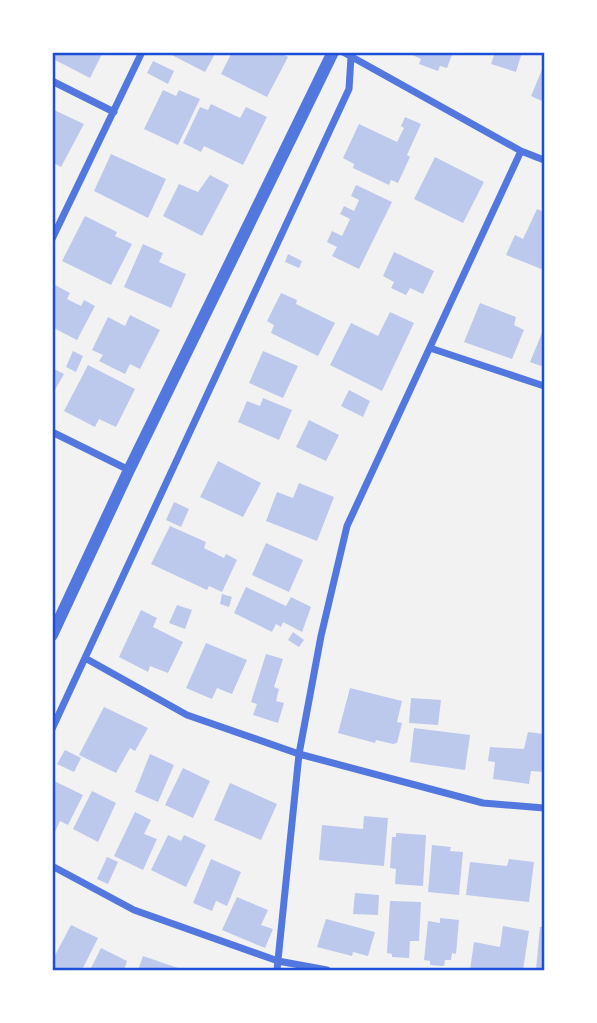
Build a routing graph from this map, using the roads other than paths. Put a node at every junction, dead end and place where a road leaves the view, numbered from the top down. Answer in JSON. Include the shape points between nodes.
{"nodes":[{"id":1,"x":142,"y":52,"type":"edge"},
{"id":2,"x":332,"y":52,"type":"edge"},
{"id":3,"x":343,"y":52,"type":"edge"},
{"id":4,"x":351,"y":57,"type":"junction"},
{"id":5,"x":52,"y":81,"type":"edge"},
{"id":6,"x":114,"y":112,"type":"junction"},
{"id":7,"x":521,"y":150,"type":"junction"},
{"id":8,"x":544,"y":160,"type":"edge"},
{"id":9,"x":52,"y":239,"type":"edge"},
{"id":10,"x":430,"y":348,"type":"junction"},
{"id":11,"x":544,"y":386,"type":"edge"},
{"id":12,"x":52,"y":432,"type":"edge"},
{"id":13,"x":129,"y":470,"type":"junction"},
{"id":14,"x":52,"y":635,"type":"edge"},
{"id":15,"x":85,"y":658,"type":"junction"},
{"id":16,"x":52,"y":729,"type":"edge"},
{"id":17,"x":299,"y":754,"type":"junction"},
{"id":18,"x":544,"y":808,"type":"edge"},
{"id":19,"x":52,"y":866,"type":"edge"},
{"id":20,"x":278,"y":961,"type":"junction"},
{"id":21,"x":277,"y":971,"type":"edge"},
{"id":22,"x":327,"y":971,"type":"edge"}],
"edges":[{"from":1,"to":6,"type":"street"},
{"from":2,"to":13,"type":"street"},
{"from":3,"to":4,"type":"street"},
{"from":4,"to":7,"type":"street"},
{"from":4,"to":15,"type":"street","via":[[349,89]]},
{"from":5,"to":6,"type":"street"},
{"from":6,"to":9,"type":"street"},
{"from":7,"to":8,"type":"street"},
{"from":7,"to":10,"type":"street"},
{"from":10,"to":11,"type":"street"},
{"from":10,"to":17,"type":"street","via":[[347,526]]},
{"from":12,"to":13,"type":"street"},
{"from":13,"to":14,"type":"street"},
{"from":15,"to":16,"type":"street"},
{"from":15,"to":17,"type":"street","via":[[187,715]]},
{"from":17,"to":18,"type":"street","via":[[483,803]]},
{"from":17,"to":20,"type":"street"},
{"from":19,"to":20,"type":"street","via":[[134,910]]},
{"from":20,"to":21,"type":"street"},
{"from":20,"to":22,"type":"street"}]}
